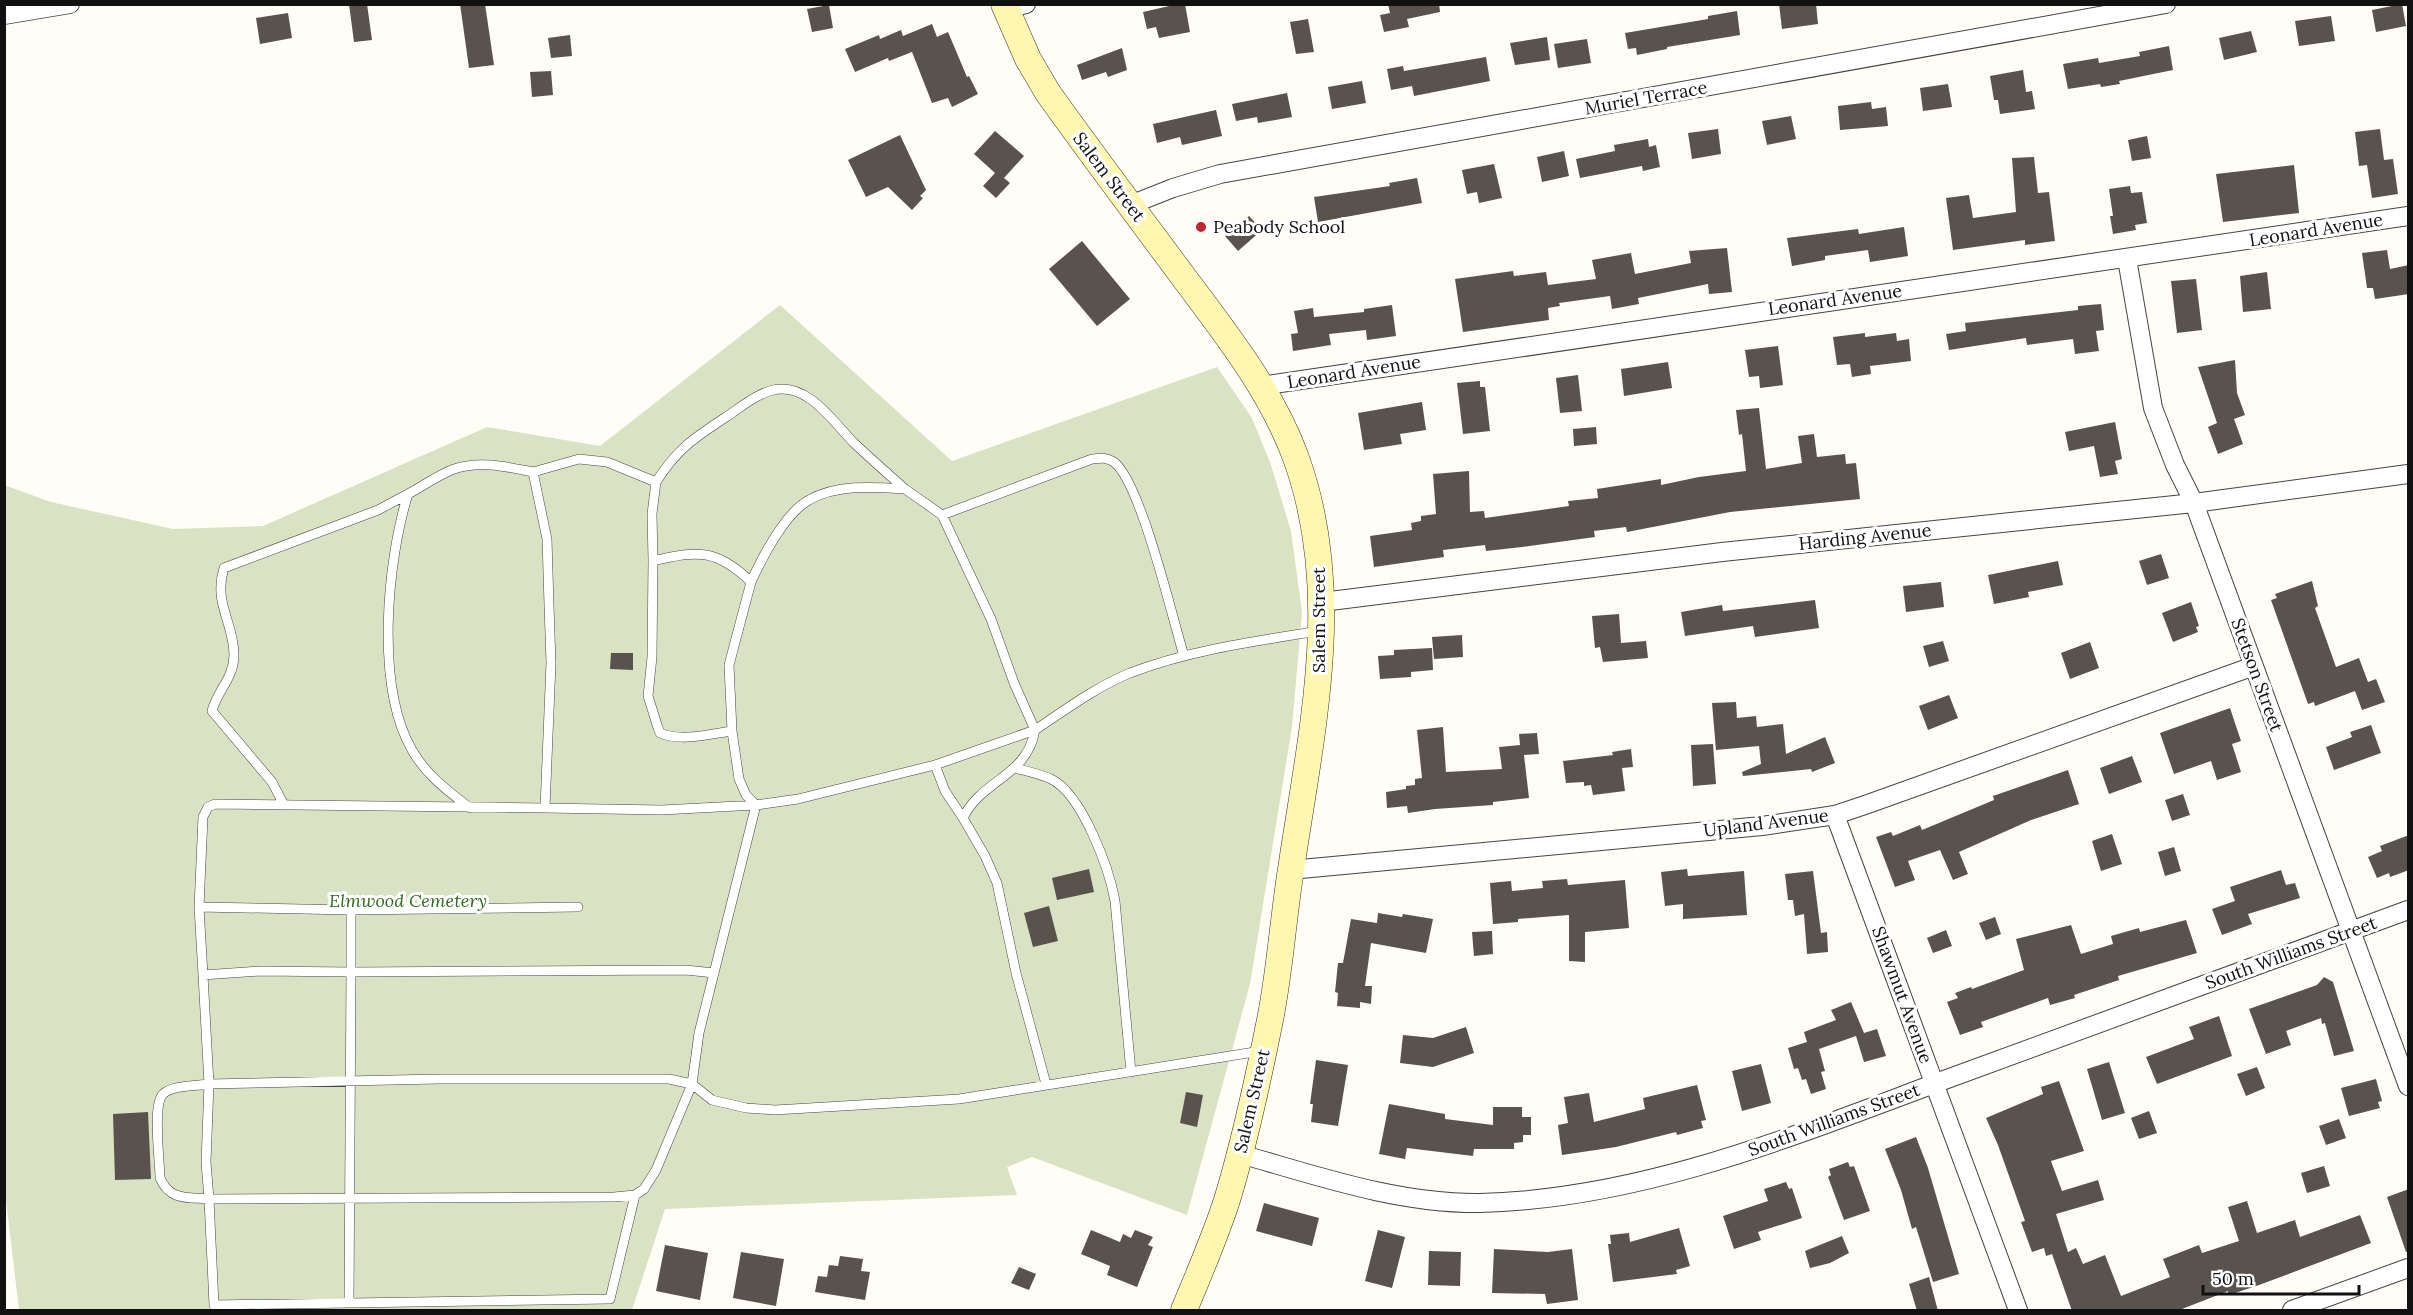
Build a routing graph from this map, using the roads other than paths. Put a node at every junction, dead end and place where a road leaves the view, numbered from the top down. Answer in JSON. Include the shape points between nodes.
{"nodes":[{"id":1,"x":70,"y":4,"type":"edge"},
{"id":2,"x":2166,"y":4,"type":"edge"},
{"id":3,"x":1012,"y":6,"type":"edge"},
{"id":4,"x":4,"y":15,"type":"edge"},
{"id":5,"x":1130,"y":205,"type":"junction"},
{"id":6,"x":2409,"y":216,"type":"edge"},
{"id":7,"x":2127,"y":259,"type":"junction"},
{"id":8,"x":1261,"y":386,"type":"junction"},
{"id":9,"x":533,"y":472,"type":"junction"},
{"id":10,"x":2409,"y":474,"type":"edge"},
{"id":11,"x":656,"y":482,"type":"junction"},
{"id":12,"x":905,"y":489,"type":"junction"},
{"id":13,"x":408,"y":494,"type":"junction"},
{"id":14,"x":2194,"y":503,"type":"junction"},
{"id":15,"x":942,"y":515,"type":"junction"},
{"id":16,"x":653,"y":561,"type":"junction"},
{"id":17,"x":751,"y":582,"type":"junction"},
{"id":18,"x":1322,"y":602,"type":"junction"},
{"id":19,"x":1322,"y":631,"type":"junction"},
{"id":20,"x":1184,"y":656,"type":"junction"},
{"id":21,"x":2254,"y":666,"type":"junction"},
{"id":22,"x":1035,"y":730,"type":"junction"},
{"id":23,"x":732,"y":731,"type":"junction"},
{"id":24,"x":935,"y":765,"type":"junction"},
{"id":25,"x":1015,"y":768,"type":"junction"},
{"id":26,"x":285,"y":805,"type":"junction"},
{"id":27,"x":756,"y":805,"type":"junction"},
{"id":28,"x":470,"y":808,"type":"junction"},
{"id":29,"x":545,"y":808,"type":"junction"},
{"id":30,"x":1835,"y":815,"type":"junction"},
{"id":31,"x":963,"y":818,"type":"junction"},
{"id":32,"x":1290,"y":870,"type":"junction"},
{"id":33,"x":199,"y":907,"type":"junction"},
{"id":34,"x":578,"y":908,"type":"dead end"},
{"id":35,"x":351,"y":910,"type":"junction"},
{"id":36,"x":2409,"y":910,"type":"edge"},
{"id":37,"x":2352,"y":931,"type":"junction"},
{"id":38,"x":351,"y":972,"type":"junction"},
{"id":39,"x":714,"y":973,"type":"junction"},
{"id":40,"x":203,"y":975,"type":"junction"},
{"id":41,"x":1263,"y":1051,"type":"junction"},
{"id":42,"x":1131,"y":1072,"type":"junction"},
{"id":43,"x":352,"y":1081,"type":"junction"},
{"id":44,"x":1046,"y":1083,"type":"junction"},
{"id":45,"x":209,"y":1084,"type":"junction"},
{"id":46,"x":692,"y":1084,"type":"junction"},
{"id":47,"x":1934,"y":1084,"type":"junction"},
{"id":48,"x":2409,"y":1086,"type":"edge"},
{"id":49,"x":1240,"y":1154,"type":"junction"},
{"id":50,"x":635,"y":1195,"type":"junction"},
{"id":51,"x":349,"y":1197,"type":"junction"},
{"id":52,"x":209,"y":1199,"type":"junction"},
{"id":53,"x":2409,"y":1268,"type":"edge"},
{"id":54,"x":349,"y":1303,"type":"junction"},
{"id":55,"x":1184,"y":1311,"type":"edge"},
{"id":56,"x":2018,"y":1311,"type":"edge"},
{"id":57,"x":2292,"y":1311,"type":"edge"}],
"edges":[{"from":1,"to":4,"type":"street"},
{"from":2,"to":5,"type":"street","name":"Muriel Terrace","via":[[1220,174]]},
{"from":3,"to":5,"type":"main road","name":"Salem Street","via":[[1028,59],[1048,93]]},
{"from":5,"to":8,"type":"main road","name":"Salem Street"},
{"from":6,"to":7,"type":"street","name":"Leonard Avenue"},
{"from":7,"to":8,"type":"street","name":"Leonard Avenue"},
{"from":7,"to":14,"type":"street","name":"Stetson Street","via":[[2153,408]]},
{"from":8,"to":18,"type":"main road","name":"Salem Street","via":[[1295,455],[1307,491],[1316,533]]},
{"from":9,"to":11,"type":"lane","via":[[579,459],[607,462]]},
{"from":9,"to":13,"type":"lane","via":[[471,465],[454,469]]},
{"from":9,"to":29,"type":"lane","via":[[547,539],[549,583],[551,663]]},
{"from":10,"to":14,"type":"street","name":"Harding Avenue"},
{"from":11,"to":12,"type":"lane","via":[[681,448],[697,435],[740,406],[773,390],[786,390],[801,393],[818,405]]},
{"from":11,"to":16,"type":"lane"},
{"from":12,"to":15,"type":"lane"},
{"from":12,"to":17,"type":"lane","via":[[855,488],[828,492],[806,501],[770,545]]},
{"from":13,"to":26,"type":"lane","via":[[378,510],[224,568],[220,579],[222,605],[234,657],[231,675],[212,711],[272,782]]},
{"from":13,"to":28,"type":"lane","via":[[393,558],[388,654],[392,689],[399,721],[412,750],[442,787]]},
{"from":14,"to":18,"type":"street","name":"Harding Avenue","via":[[1722,552]]},
{"from":14,"to":21,"type":"street","name":"Stetson Street"},
{"from":15,"to":20,"type":"lane","via":[[1092,459],[1112,461],[1134,492]]},
{"from":15,"to":22,"type":"lane","via":[[991,619]]},
{"from":16,"to":17,"type":"lane","via":[[681,554],[706,554],[720,558]]},
{"from":16,"to":23,"type":"lane","via":[[648,696],[660,733],[681,737]]},
{"from":17,"to":23,"type":"lane","via":[[729,665]]},
{"from":18,"to":19,"type":"main road","name":"Salem Street"},
{"from":19,"to":20,"type":"lane"},
{"from":19,"to":32,"type":"main road","name":"Salem Street","via":[[1317,701]]},
{"from":20,"to":22,"type":"lane","via":[[1129,674]]},
{"from":21,"to":30,"type":"street","name":"Upland Avenue"},
{"from":21,"to":37,"type":"street","name":"Stetson Street"},
{"from":22,"to":24,"type":"lane"},
{"from":22,"to":25,"type":"lane","via":[[1027,756]]},
{"from":23,"to":27,"type":"lane","via":[[740,778],[746,795]]},
{"from":24,"to":27,"type":"lane","via":[[798,799]]},
{"from":24,"to":31,"type":"lane","via":[[945,791]]},
{"from":25,"to":31,"type":"lane","via":[[975,798]]},
{"from":25,"to":42,"type":"lane","via":[[1052,779],[1063,789],[1095,837],[1110,875]]},
{"from":26,"to":28,"type":"lane"},
{"from":26,"to":33,"type":"lane","via":[[208,807],[200,840]]},
{"from":27,"to":29,"type":"lane","via":[[662,810]]},
{"from":27,"to":39,"type":"lane"},
{"from":28,"to":29,"type":"lane"},
{"from":30,"to":32,"type":"street","name":"Upland Avenue","via":[[1762,826]]},
{"from":30,"to":47,"type":"street","name":"Shawmut Avenue"},
{"from":31,"to":44,"type":"lane","via":[[997,883]]},
{"from":32,"to":41,"type":"main road","name":"Salem Street"},
{"from":33,"to":35,"type":"lane"},
{"from":33,"to":40,"type":"lane"},
{"from":34,"to":35,"type":"lane"},
{"from":35,"to":38,"type":"lane"},
{"from":36,"to":37,"type":"street","name":"South Williams Street"},
{"from":37,"to":47,"type":"street","name":"South Williams Street"},
{"from":37,"to":48,"type":"street","name":"Stetson Street"},
{"from":38,"to":39,"type":"lane"},
{"from":38,"to":40,"type":"lane"},
{"from":38,"to":43,"type":"lane"},
{"from":39,"to":46,"type":"lane","via":[[699,1033]]},
{"from":40,"to":45,"type":"lane"},
{"from":41,"to":42,"type":"lane"},
{"from":41,"to":49,"type":"main road","name":"Salem Street"},
{"from":42,"to":44,"type":"lane"},
{"from":43,"to":45,"type":"lane"},
{"from":43,"to":46,"type":"lane","via":[[610,1078],[669,1079]]},
{"from":43,"to":51,"type":"lane"},
{"from":44,"to":46,"type":"lane","via":[[959,1099],[775,1110],[712,1100]]},
{"from":45,"to":52,"type":"lane"},
{"from":45,"to":52,"type":"lane","via":[[173,1089],[162,1094],[157,1106],[160,1178],[165,1189],[176,1196]]},
{"from":46,"to":50,"type":"lane","via":[[656,1170],[644,1189]]},
{"from":47,"to":49,"type":"street","name":"South Williams Street","via":[[1726,1159],[1603,1191],[1541,1198],[1478,1203],[1418,1198],[1355,1187]]},
{"from":47,"to":56,"type":"street","name":"Shawmut Avenue"},
{"from":49,"to":55,"type":"main road","name":"Salem Street","via":[[1226,1203]]},
{"from":50,"to":51,"type":"lane"},
{"from":50,"to":54,"type":"lane","via":[[610,1299]]},
{"from":51,"to":52,"type":"lane"},
{"from":51,"to":54,"type":"lane"},
{"from":52,"to":54,"type":"lane","via":[[214,1305]]},
{"from":53,"to":57,"type":"street"}]}
